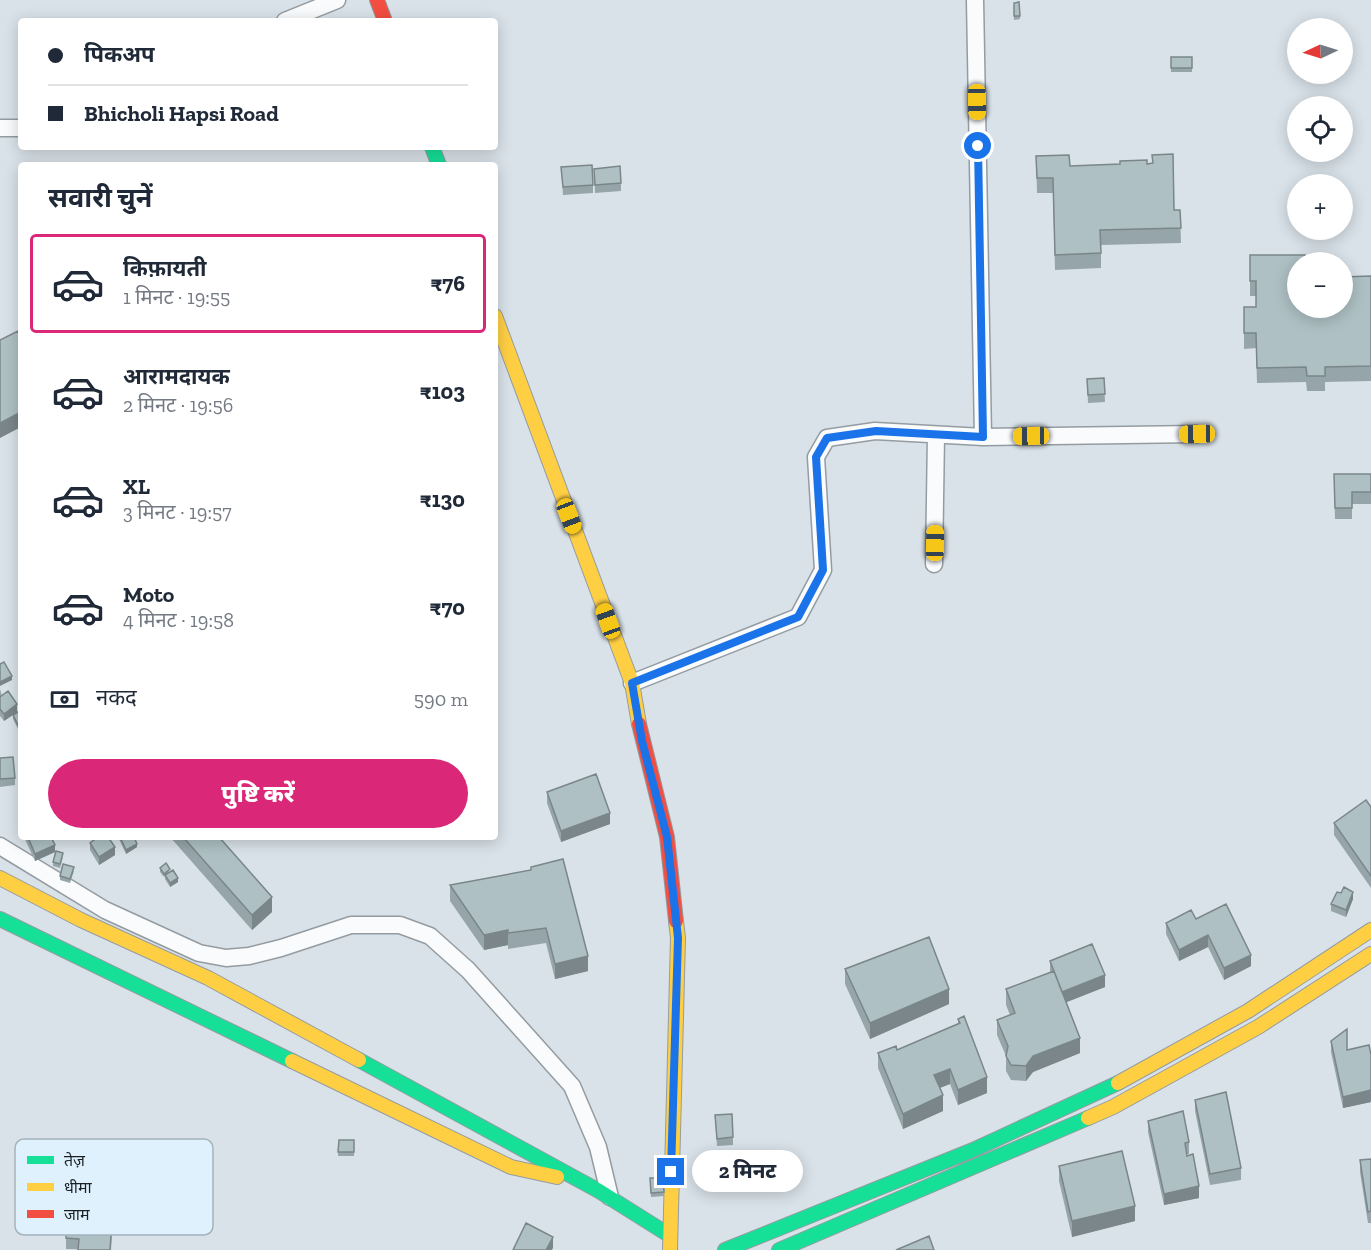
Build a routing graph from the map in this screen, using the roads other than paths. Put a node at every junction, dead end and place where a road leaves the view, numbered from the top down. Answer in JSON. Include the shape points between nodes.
{"nodes":[{"id":1,"x":337,"y":0,"type":"edge"},
{"id":2,"x":377,"y":0,"type":"edge"},
{"id":3,"x":975,"y":0,"type":"edge"},
{"id":4,"x":292,"y":18,"type":"edge"},
{"id":5,"x":384,"y":18,"type":"edge"},
{"id":6,"x":0,"y":128,"type":"edge"},
{"id":7,"x":18,"y":128,"type":"edge"},
{"id":8,"x":498,"y":324,"type":"edge"},
{"id":9,"x":1197,"y":434,"type":"dead end"},
{"id":10,"x":936,"y":435,"type":"junction"},
{"id":11,"x":983,"y":437,"type":"junction"},
{"id":12,"x":934,"y":564,"type":"dead end"},
{"id":13,"x":632,"y":683,"type":"junction"},
{"id":14,"x":0,"y":846,"type":"edge"},
{"id":15,"x":0,"y":878,"type":"edge"},
{"id":16,"x":0,"y":919,"type":"edge"},
{"id":17,"x":1371,"y":930,"type":"edge"},
{"id":18,"x":1371,"y":954,"type":"edge"},
{"id":19,"x":582,"y":1182,"type":"junction"},
{"id":20,"x":610,"y":1197,"type":"junction"},
{"id":21,"x":669,"y":1235,"type":"junction"},
{"id":22,"x":670,"y":1250,"type":"edge"},
{"id":23,"x":725,"y":1250,"type":"edge"},
{"id":24,"x":779,"y":1250,"type":"edge"}],
"edges":[{"from":1,"to":4,"type":"street"},
{"from":2,"to":5,"type":"street"},
{"from":3,"to":11,"type":"street"},
{"from":6,"to":7,"type":"street"},
{"from":8,"to":13,"type":"street"},
{"from":9,"to":11,"type":"street"},
{"from":10,"to":11,"type":"street"},
{"from":10,"to":12,"type":"street"},
{"from":10,"to":13,"type":"street","via":[[876,431],[827,438],[816,457],[823,570],[798,617]]},
{"from":13,"to":21,"type":"street","via":[[642,741],[667,837],[678,938]]},
{"from":14,"to":20,"type":"street","via":[[105,910],[199,953],[226,958],[249,956],[351,925],[400,925],[430,936],[491,995],[572,1086],[598,1147]]},
{"from":15,"to":19,"type":"street","via":[[208,978]]},
{"from":16,"to":19,"type":"street","via":[[511,1167]]},
{"from":17,"to":23,"type":"street","via":[[1247,1013],[1118,1083],[1021,1128]]},
{"from":18,"to":24,"type":"street","via":[[1258,1027],[1113,1107]]},
{"from":19,"to":20,"type":"street"},
{"from":20,"to":21,"type":"street"},
{"from":21,"to":22,"type":"street"}]}
